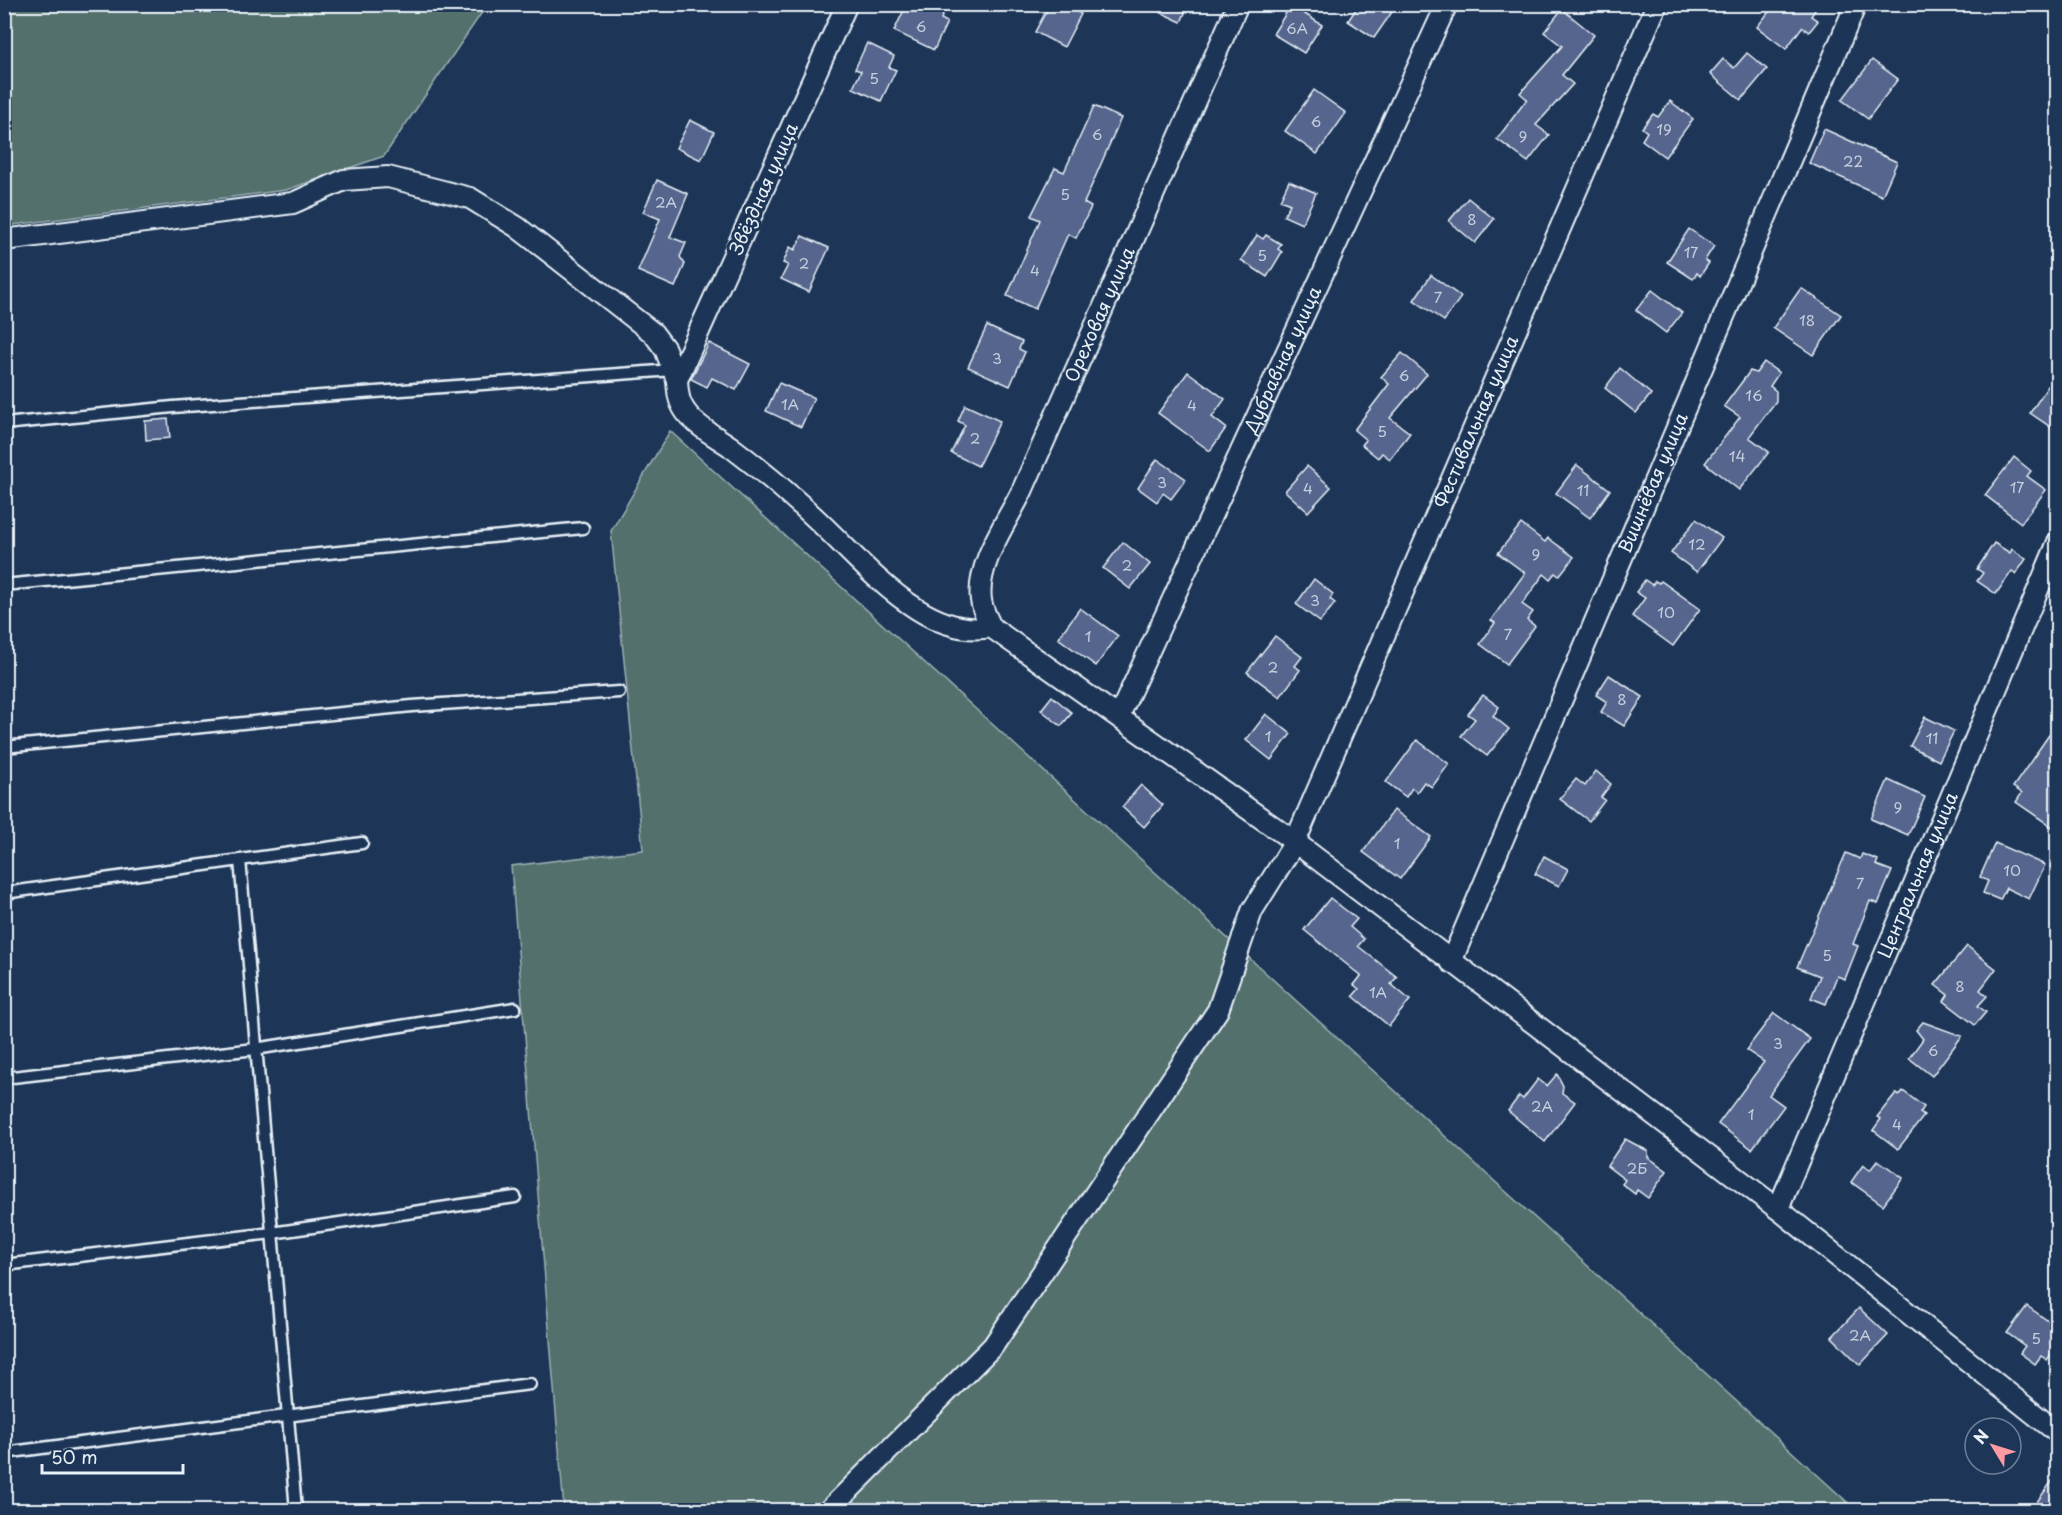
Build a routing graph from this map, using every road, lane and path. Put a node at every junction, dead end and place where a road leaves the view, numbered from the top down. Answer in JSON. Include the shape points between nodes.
{"nodes":[{"id":1,"x":847,"y":4,"type":"edge"},
{"id":2,"x":1238,"y":4,"type":"edge"},
{"id":3,"x":1447,"y":4,"type":"edge"},
{"id":4,"x":1658,"y":4,"type":"edge"},
{"id":5,"x":1856,"y":4,"type":"edge"},
{"id":6,"x":4,"y":240,"type":"edge"},
{"id":7,"x":677,"y":374,"type":"junction"},
{"id":8,"x":4,"y":424,"type":"edge"},
{"id":9,"x":583,"y":528,"type":"dead end"},
{"id":10,"x":2058,"y":542,"type":"edge"},
{"id":11,"x":4,"y":585,"type":"edge"},
{"id":12,"x":991,"y":627,"type":"junction"},
{"id":13,"x":619,"y":692,"type":"dead end"},
{"id":14,"x":1119,"y":717,"type":"junction"},
{"id":15,"x":4,"y":747,"type":"edge"},
{"id":16,"x":1295,"y":842,"type":"junction"},
{"id":17,"x":362,"y":843,"type":"dead end"},
{"id":18,"x":240,"y":860,"type":"junction"},
{"id":19,"x":4,"y":893,"type":"edge"},
{"id":20,"x":1451,"y":962,"type":"junction"},
{"id":21,"x":515,"y":1008,"type":"dead end"},
{"id":22,"x":255,"y":1048,"type":"junction"},
{"id":23,"x":4,"y":1078,"type":"edge"},
{"id":24,"x":516,"y":1197,"type":"dead end"},
{"id":25,"x":1778,"y":1209,"type":"junction"},
{"id":26,"x":272,"y":1233,"type":"junction"},
{"id":27,"x":4,"y":1265,"type":"edge"},
{"id":28,"x":530,"y":1384,"type":"dead end"},
{"id":29,"x":289,"y":1417,"type":"junction"},
{"id":30,"x":2058,"y":1433,"type":"edge"},
{"id":31,"x":4,"y":1453,"type":"edge"},
{"id":32,"x":296,"y":1510,"type":"edge"},
{"id":33,"x":829,"y":1510,"type":"edge"}],
"edges":[{"from":1,"to":7,"type":"street","name":"Звёздная улица"},
{"from":2,"to":12,"type":"street","name":"Ореховая улица","via":[[990,555],[981,585],[981,601]]},
{"from":3,"to":14,"type":"street","name":"Дубравная улица"},
{"from":4,"to":16,"type":"street","name":"Фестивальная улица"},
{"from":5,"to":20,"type":"street","name":"Вишнёвая улица"},
{"from":6,"to":7,"type":"street","via":[[293,202],[344,180],[388,177],[470,198],[517,227],[652,333],[665,348]]},
{"from":7,"to":8,"type":"lane","via":[[173,407]]},
{"from":7,"to":12,"type":"street","via":[[678,401],[702,429],[730,446],[801,505],[898,595],[945,623],[975,630]]},
{"from":9,"to":11,"type":"lane"},
{"from":10,"to":25,"type":"street","name":"Центральная улица"},
{"from":12,"to":14,"type":"street"},
{"from":13,"to":15,"type":"lane","via":[[412,706]]},
{"from":14,"to":16,"type":"street"},
{"from":16,"to":20,"type":"street"},
{"from":16,"to":33,"type":"street","name":"Фестивальная улица","via":[[1252,911],[1218,1010],[993,1346]]},
{"from":17,"to":18,"type":"lane"},
{"from":18,"to":19,"type":"lane"},
{"from":18,"to":22,"type":"lane"},
{"from":20,"to":25,"type":"street"},
{"from":21,"to":22,"type":"lane"},
{"from":22,"to":23,"type":"lane"},
{"from":22,"to":26,"type":"lane"},
{"from":24,"to":26,"type":"lane"},
{"from":25,"to":30,"type":"street"},
{"from":26,"to":27,"type":"lane"},
{"from":26,"to":29,"type":"lane"},
{"from":28,"to":29,"type":"lane"},
{"from":29,"to":31,"type":"lane"},
{"from":29,"to":32,"type":"lane"}]}
